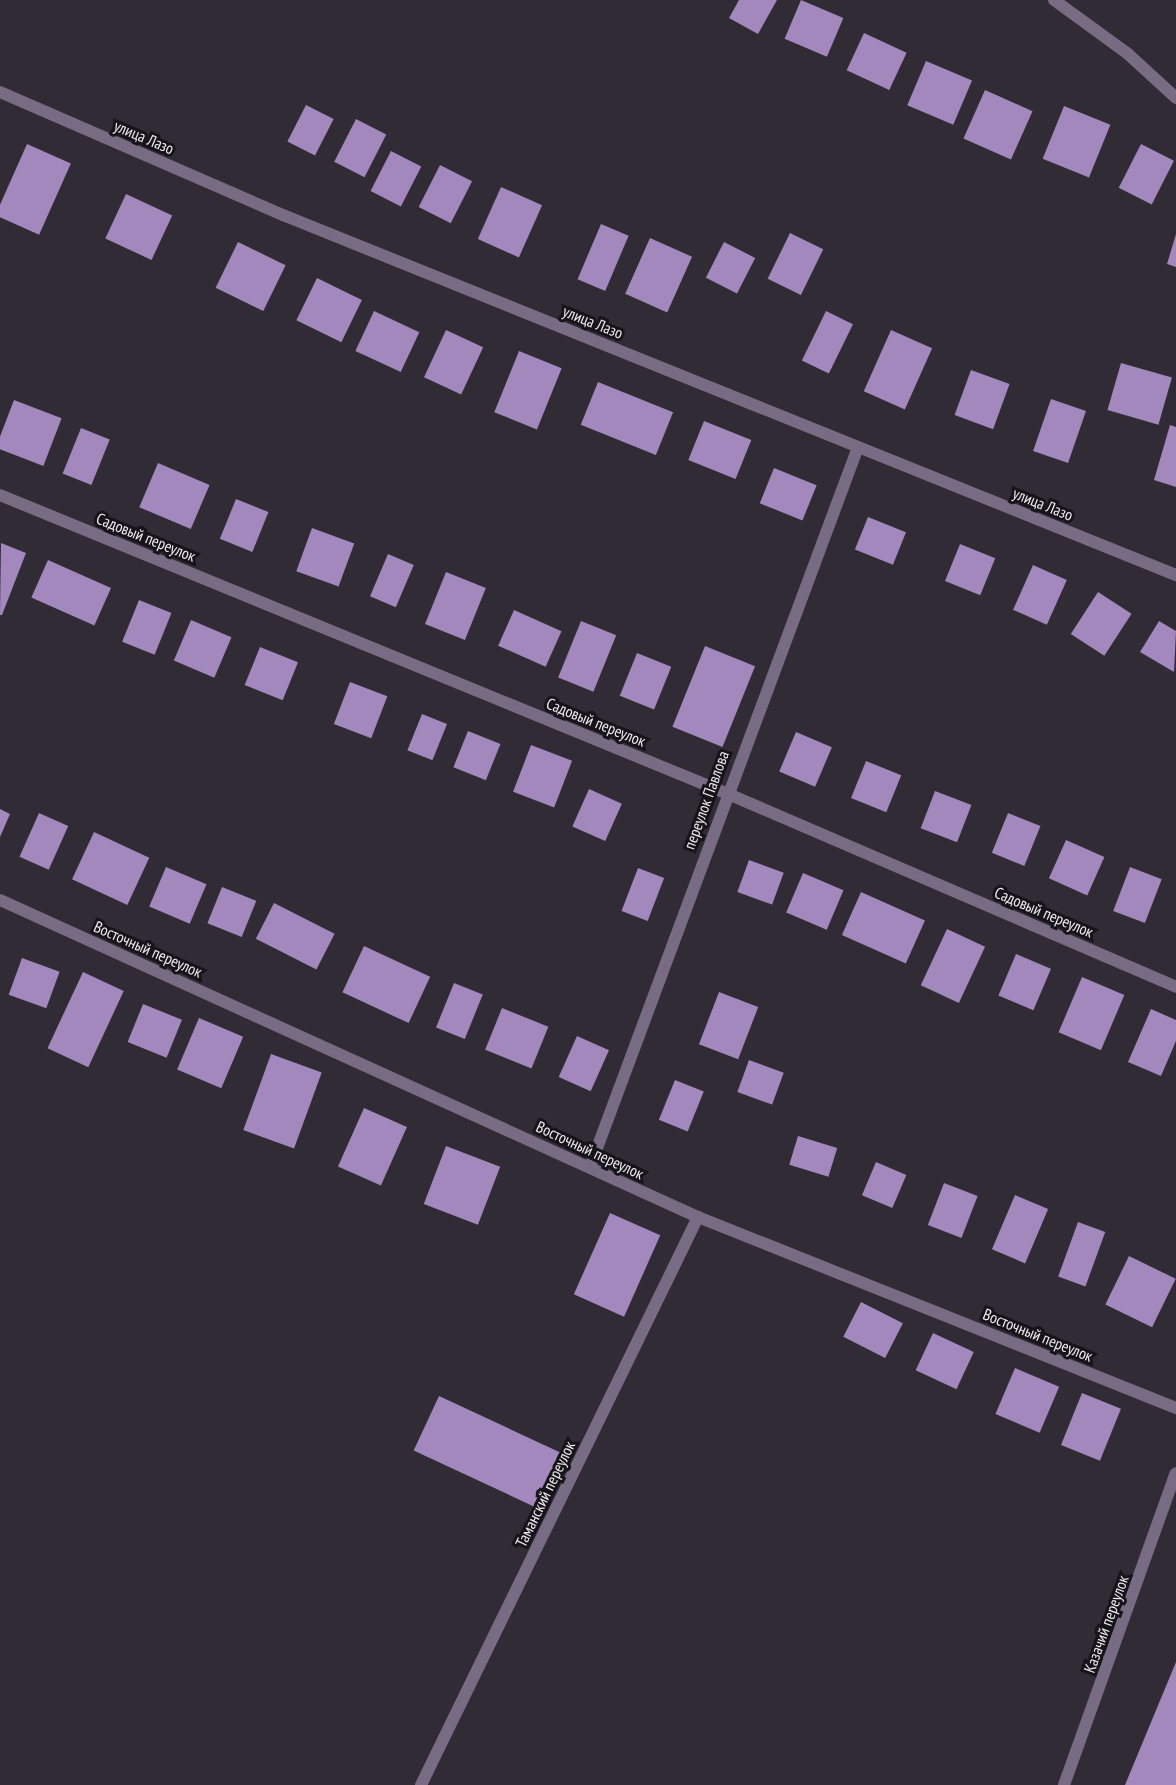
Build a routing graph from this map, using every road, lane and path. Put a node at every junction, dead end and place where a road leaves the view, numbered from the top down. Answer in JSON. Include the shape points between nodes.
{"nodes":[{"id":1,"x":1054,"y":0,"type":"edge"},
{"id":2,"x":0,"y":92,"type":"edge"},
{"id":3,"x":1176,"y":98,"type":"edge"},
{"id":4,"x":858,"y":447,"type":"junction"},
{"id":5,"x":0,"y":495,"type":"edge"},
{"id":6,"x":1176,"y":575,"type":"edge"},
{"id":7,"x":726,"y":793,"type":"junction"},
{"id":8,"x":0,"y":900,"type":"edge"},
{"id":9,"x":1176,"y":987,"type":"edge"},
{"id":10,"x":590,"y":1167,"type":"junction"},
{"id":11,"x":698,"y":1217,"type":"junction"},
{"id":12,"x":1176,"y":1408,"type":"edge"},
{"id":13,"x":1176,"y":1473,"type":"edge"},
{"id":14,"x":1173,"y":1494,"type":"edge"},
{"id":15,"x":421,"y":1785,"type":"edge"},
{"id":16,"x":1064,"y":1785,"type":"edge"}],
"edges":[{"from":1,"to":3,"type":"street","via":[[1128,54]]},
{"from":2,"to":4,"type":"street","name":"улица Лазо","via":[[283,215]]},
{"from":4,"to":6,"type":"street","name":"улица Лазо"},
{"from":4,"to":7,"type":"street","name":"переулок Павлова"},
{"from":5,"to":7,"type":"street","name":"Садовый переулок"},
{"from":7,"to":9,"type":"street","name":"Садовый переулок"},
{"from":7,"to":10,"type":"street","name":"переулок Павлова"},
{"from":8,"to":10,"type":"street","name":"Восточный переулок"},
{"from":10,"to":11,"type":"street","name":"Восточный переулок"},
{"from":11,"to":12,"type":"street","name":"Восточный переулок"},
{"from":11,"to":15,"type":"street","name":"Таманский переулок"},
{"from":13,"to":14,"type":"street","name":"Казачий переулок"},
{"from":14,"to":16,"type":"street","name":"Казачий переулок"}]}
